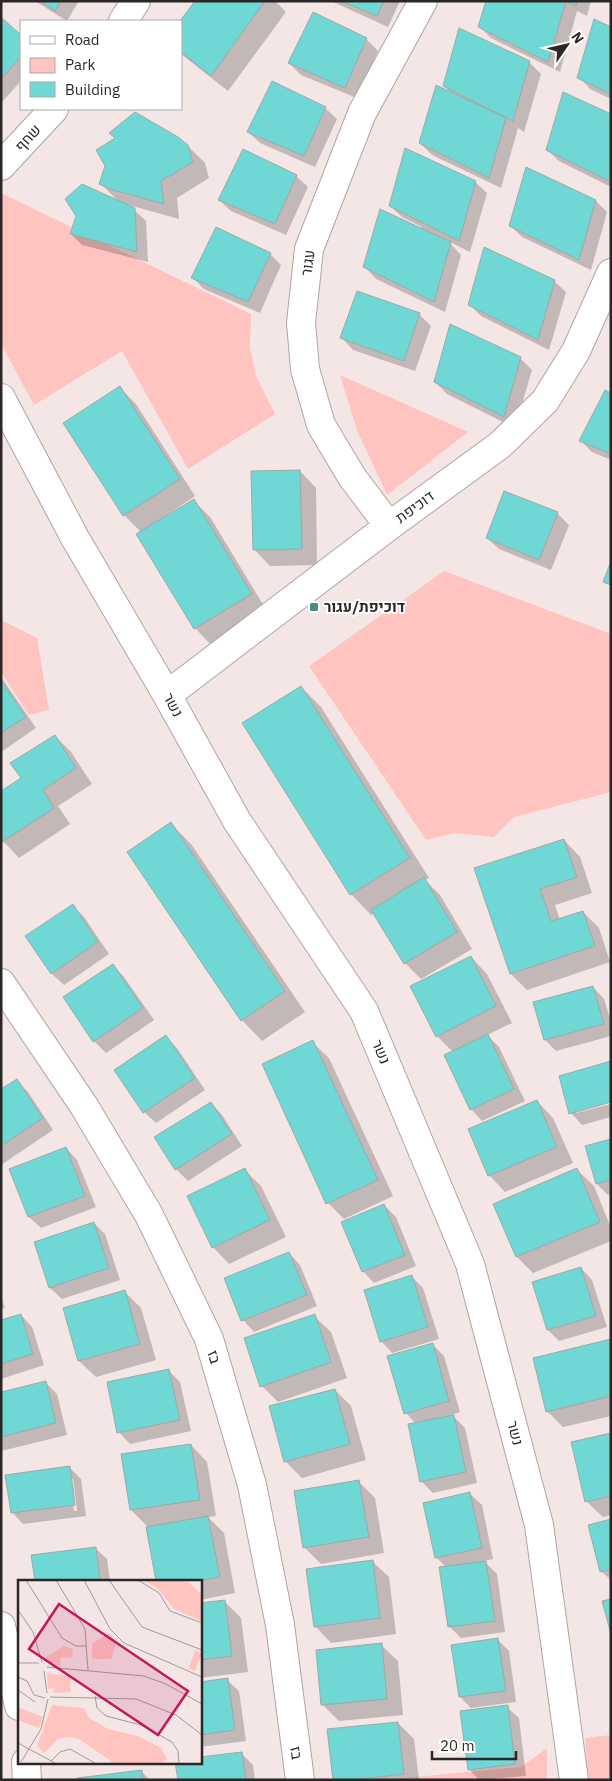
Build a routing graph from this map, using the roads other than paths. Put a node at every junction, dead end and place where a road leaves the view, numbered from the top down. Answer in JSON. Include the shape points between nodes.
{"nodes":[{"id":1,"x":136,"y":1,"type":"edge"},
{"id":2,"x":423,"y":1,"type":"edge"},
{"id":3,"x":124,"y":20,"type":"edge"},
{"id":4,"x":53,"y":110,"type":"edge"},
{"id":5,"x":1,"y":166,"type":"edge"},
{"id":6,"x":611,"y":273,"type":"edge"},
{"id":7,"x":1,"y":398,"type":"edge"},
{"id":8,"x":389,"y":526,"type":"junction"},
{"id":9,"x":167,"y":695,"type":"junction"},
{"id":10,"x":1,"y":983,"type":"edge"},
{"id":11,"x":1,"y":1626,"type":"edge"},
{"id":12,"x":18,"y":1702,"type":"edge"},
{"id":13,"x":26,"y":1764,"type":"edge"},
{"id":14,"x":27,"y":1780,"type":"edge"},
{"id":15,"x":300,"y":1780,"type":"edge"},
{"id":16,"x":574,"y":1780,"type":"edge"}],
"edges":[{"from":1,"to":3,"type":"street"},
{"from":2,"to":8,"type":"street","name":"עגור","via":[[362,113],[309,249],[301,323],[305,370],[321,426],[352,477]]},
{"from":4,"to":5,"type":"street","name":"שחף"},
{"from":6,"to":8,"type":"street","name":"דוכיפת","via":[[576,351],[545,401],[500,445]]},
{"from":7,"to":9,"type":"street","name":"נשר","via":[[75,538]]},
{"from":8,"to":9,"type":"street","name":"דוכיפת"},
{"from":9,"to":16,"type":"street","name":"נשר","via":[[237,821],[364,1011],[470,1264],[540,1525]]},
{"from":10,"to":15,"type":"street","name":"בז","via":[[84,1106],[149,1215],[209,1339],[252,1485],[280,1626]]},
{"from":11,"to":12,"type":"street"},
{"from":13,"to":14,"type":"street"}]}
